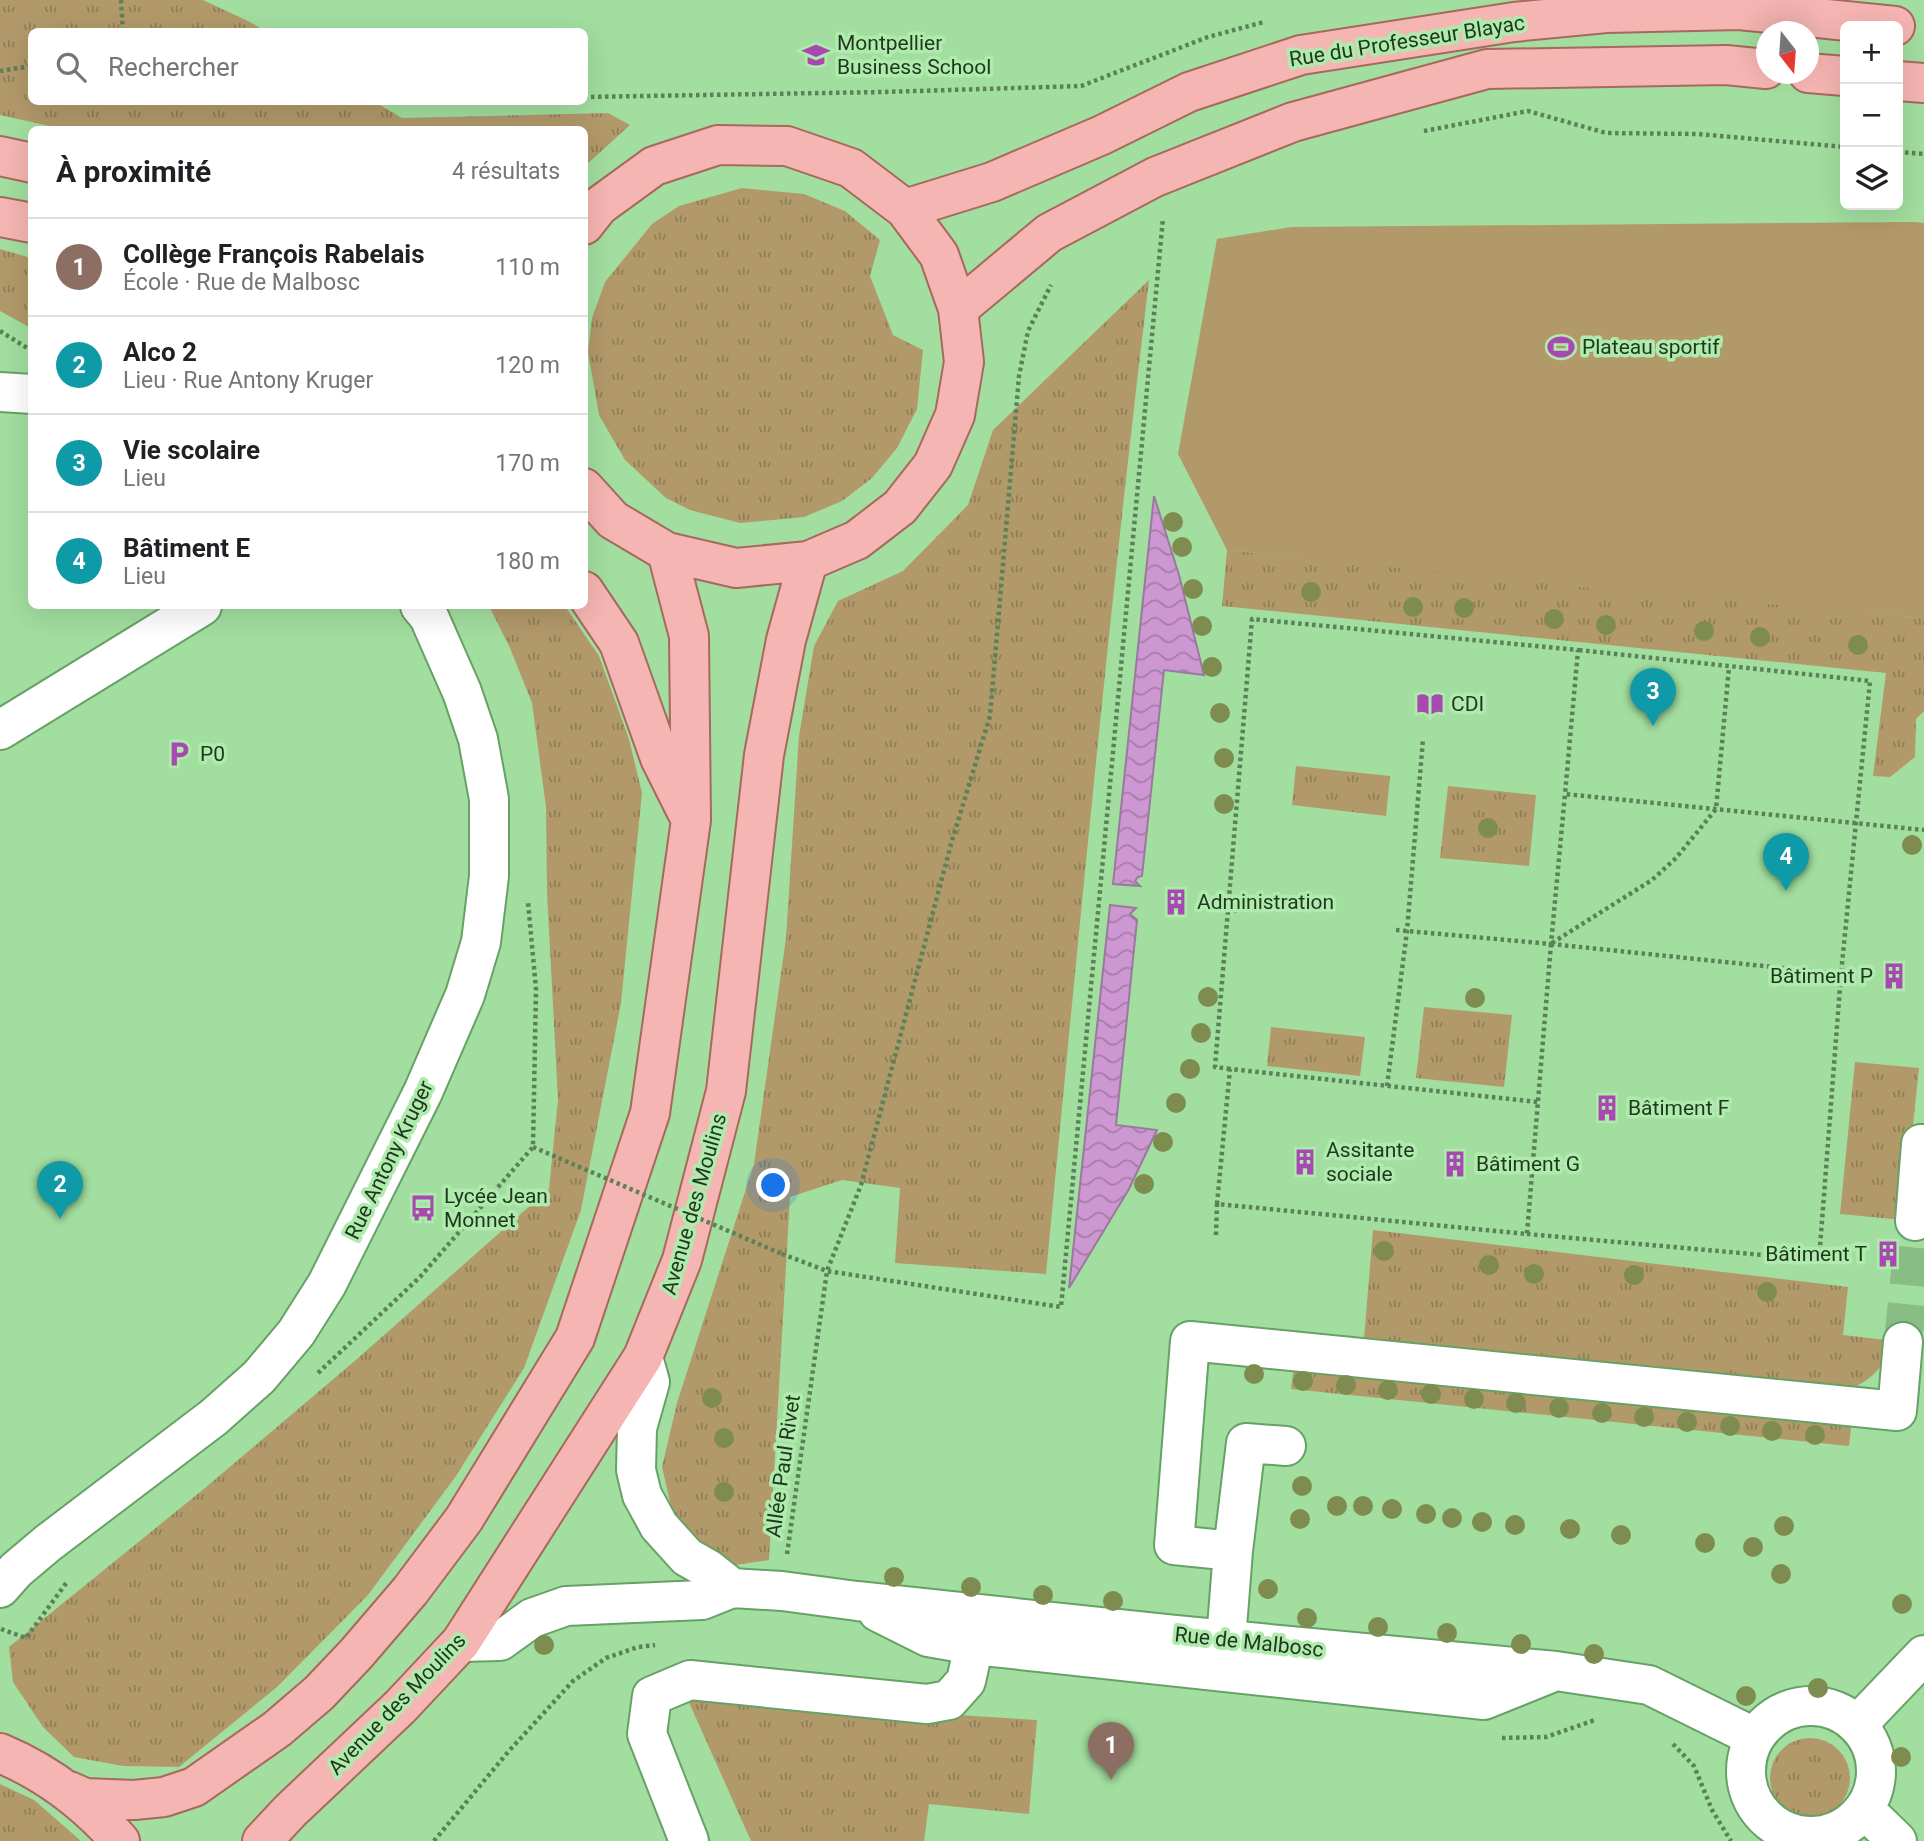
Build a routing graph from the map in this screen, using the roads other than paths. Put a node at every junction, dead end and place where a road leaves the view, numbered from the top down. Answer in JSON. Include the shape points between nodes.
{"nodes":[{"id":1,"x":1832,"y":9,"type":"edge"},
{"id":2,"x":1877,"y":21,"type":"edge"},
{"id":3,"x":1903,"y":27,"type":"edge"},
{"id":4,"x":1924,"y":29,"type":"edge"},
{"id":5,"x":1756,"y":68,"type":"edge"},
{"id":6,"x":1819,"y":74,"type":"edge"},
{"id":7,"x":1840,"y":76,"type":"edge"},
{"id":8,"x":1903,"y":81,"type":"edge"},
{"id":9,"x":1924,"y":83,"type":"edge"},
{"id":10,"x":0,"y":156,"type":"edge"},
{"id":11,"x":28,"y":162,"type":"edge"},
{"id":12,"x":905,"y":209,"type":"junction"},
{"id":13,"x":0,"y":216,"type":"edge"},
{"id":14,"x":588,"y":220,"type":"edge"},
{"id":15,"x":28,"y":222,"type":"edge"},
{"id":16,"x":958,"y":309,"type":"junction"},
{"id":17,"x":0,"y":392,"type":"edge"},
{"id":18,"x":28,"y":394,"type":"edge"},
{"id":19,"x":588,"y":492,"type":"edge"},
{"id":20,"x":667,"y":552,"type":"junction"},
{"id":21,"x":808,"y":561,"type":"junction"},
{"id":22,"x":588,"y":597,"type":"edge"},
{"id":23,"x":197,"y":609,"type":"edge"},
{"id":24,"x":422,"y":609,"type":"edge"},
{"id":25,"x":0,"y":730,"type":"edge"},
{"id":26,"x":691,"y":820,"type":"junction"},
{"id":27,"x":1924,"y":1144,"type":"edge"},
{"id":28,"x":1915,"y":1221,"type":"tunnel mouth"},
{"id":29,"x":1903,"y":1342,"type":"tunnel mouth"},
{"id":30,"x":643,"y":1357,"type":"junction"},
{"id":31,"x":1286,"y":1446,"type":"dead end"},
{"id":32,"x":1233,"y":1551,"type":"junction"},
{"id":33,"x":0,"y":1588,"type":"edge"},
{"id":34,"x":732,"y":1588,"type":"junction"},
{"id":35,"x":857,"y":1601,"type":"junction"},
{"id":36,"x":1226,"y":1640,"type":"junction"},
{"id":37,"x":461,"y":1642,"type":"junction"},
{"id":38,"x":974,"y":1645,"type":"junction"},
{"id":39,"x":1924,"y":1654,"type":"edge"},
{"id":40,"x":1556,"y":1671,"type":"junction"},
{"id":41,"x":1857,"y":1725,"type":"junction"},
{"id":42,"x":1754,"y":1737,"type":"junction"},
{"id":43,"x":0,"y":1753,"type":"edge"},
{"id":44,"x":69,"y":1791,"type":"junction"},
{"id":45,"x":1864,"y":1809,"type":"junction"},
{"id":46,"x":120,"y":1841,"type":"edge"},
{"id":47,"x":262,"y":1841,"type":"edge"},
{"id":48,"x":690,"y":1841,"type":"edge"},
{"id":49,"x":1897,"y":1841,"type":"edge"}],
"edges":[{"from":1,"to":2,"type":"main road","name":"Rue du Professeur Blayac"},
{"from":1,"to":12,"type":"main road","name":"Rue du Professeur Blayac","via":[[1606,13],[1514,22],[1301,55],[1189,92],[992,183]]},
{"from":3,"to":4,"type":"main road","name":"Rue du Professeur Blayac"},
{"from":5,"to":16,"type":"main road","name":"Rue du Professeur Blayac","via":[[1487,69],[1293,122],[1155,177],[1049,233]]},
{"from":6,"to":7,"type":"main road"},
{"from":8,"to":9,"type":"main road"},
{"from":10,"to":11,"type":"main road"},
{"from":12,"to":14,"type":"main road","via":[[851,168],[787,146],[719,145],[654,166],[599,205]]},
{"from":12,"to":16,"type":"main road","via":[[939,256]]},
{"from":13,"to":15,"type":"main road"},
{"from":16,"to":21,"type":"main road","via":[[964,362],[955,415],[933,465],[900,507],[857,540]]},
{"from":17,"to":18,"type":"street"},
{"from":19,"to":20,"type":"main road","via":[[613,520]]},
{"from":20,"to":21,"type":"main road","via":[[736,568]]},
{"from":20,"to":26,"type":"main road","via":[[689,636]]},
{"from":21,"to":30,"type":"main road","name":"Avenue des Moulins","via":[[786,640],[764,755],[726,1091],[682,1260]]},
{"from":22,"to":26,"type":"main road","via":[[619,643],[660,758]]},
{"from":23,"to":25,"type":"street"},
{"from":24,"to":33,"type":"street","name":"Rue Antony Kruger","via":[[462,692],[478,738],[489,799],[489,876],[481,942],[466,995],[327,1284],[296,1333],[260,1377],[214,1417],[48,1542]]},
{"from":26,"to":44,"type":"main road","via":[[650,1113],[575,1338],[464,1519],[410,1591],[318,1693],[277,1729],[194,1787],[134,1800],[85,1798]]},
{"from":27,"to":28,"type":"street"},
{"from":29,"to":32,"type":"street","via":[[1897,1411],[1190,1341],[1174,1545]]},
{"from":30,"to":34,"type":"street","via":[[650,1382],[637,1428],[636,1470],[642,1495],[659,1525],[687,1557]]},
{"from":30,"to":37,"type":"main road","name":"Avenue des Moulins"},
{"from":31,"to":32,"type":"street","via":[[1246,1443]]},
{"from":32,"to":36,"type":"street"},
{"from":34,"to":35,"type":"street","name":"Rue de Malbosc"},
{"from":34,"to":37,"type":"street","name":"Rue de Malbosc","via":[[702,1600],[566,1606],[532,1618],[500,1641]]},
{"from":35,"to":36,"type":"street","name":"Rue de Malbosc"},
{"from":35,"to":38,"type":"street","via":[[929,1637]]},
{"from":36,"to":40,"type":"street","name":"Rue de Malbosc"},
{"from":37,"to":47,"type":"main road","name":"Avenue des Moulins"},
{"from":38,"to":40,"type":"street","via":[[1484,1700]]},
{"from":38,"to":48,"type":"street","via":[[965,1681],[949,1700],[927,1704],[690,1680],[652,1696],[647,1734]]},
{"from":39,"to":41,"type":"street"},
{"from":40,"to":42,"type":"street","name":"Rue de Malbosc","via":[[1649,1685]]},
{"from":41,"to":42,"type":"street","via":[[1839,1712],[1811,1705],[1789,1709],[1769,1720]]},
{"from":41,"to":45,"type":"street","via":[[1870,1743],[1877,1766],[1874,1789]]},
{"from":42,"to":45,"type":"street","via":[[1745,1777],[1751,1799],[1764,1818],[1784,1832],[1806,1837],[1829,1835],[1850,1824]]},
{"from":43,"to":44,"type":"main road"},
{"from":44,"to":46,"type":"main road"},
{"from":45,"to":49,"type":"street"}]}
